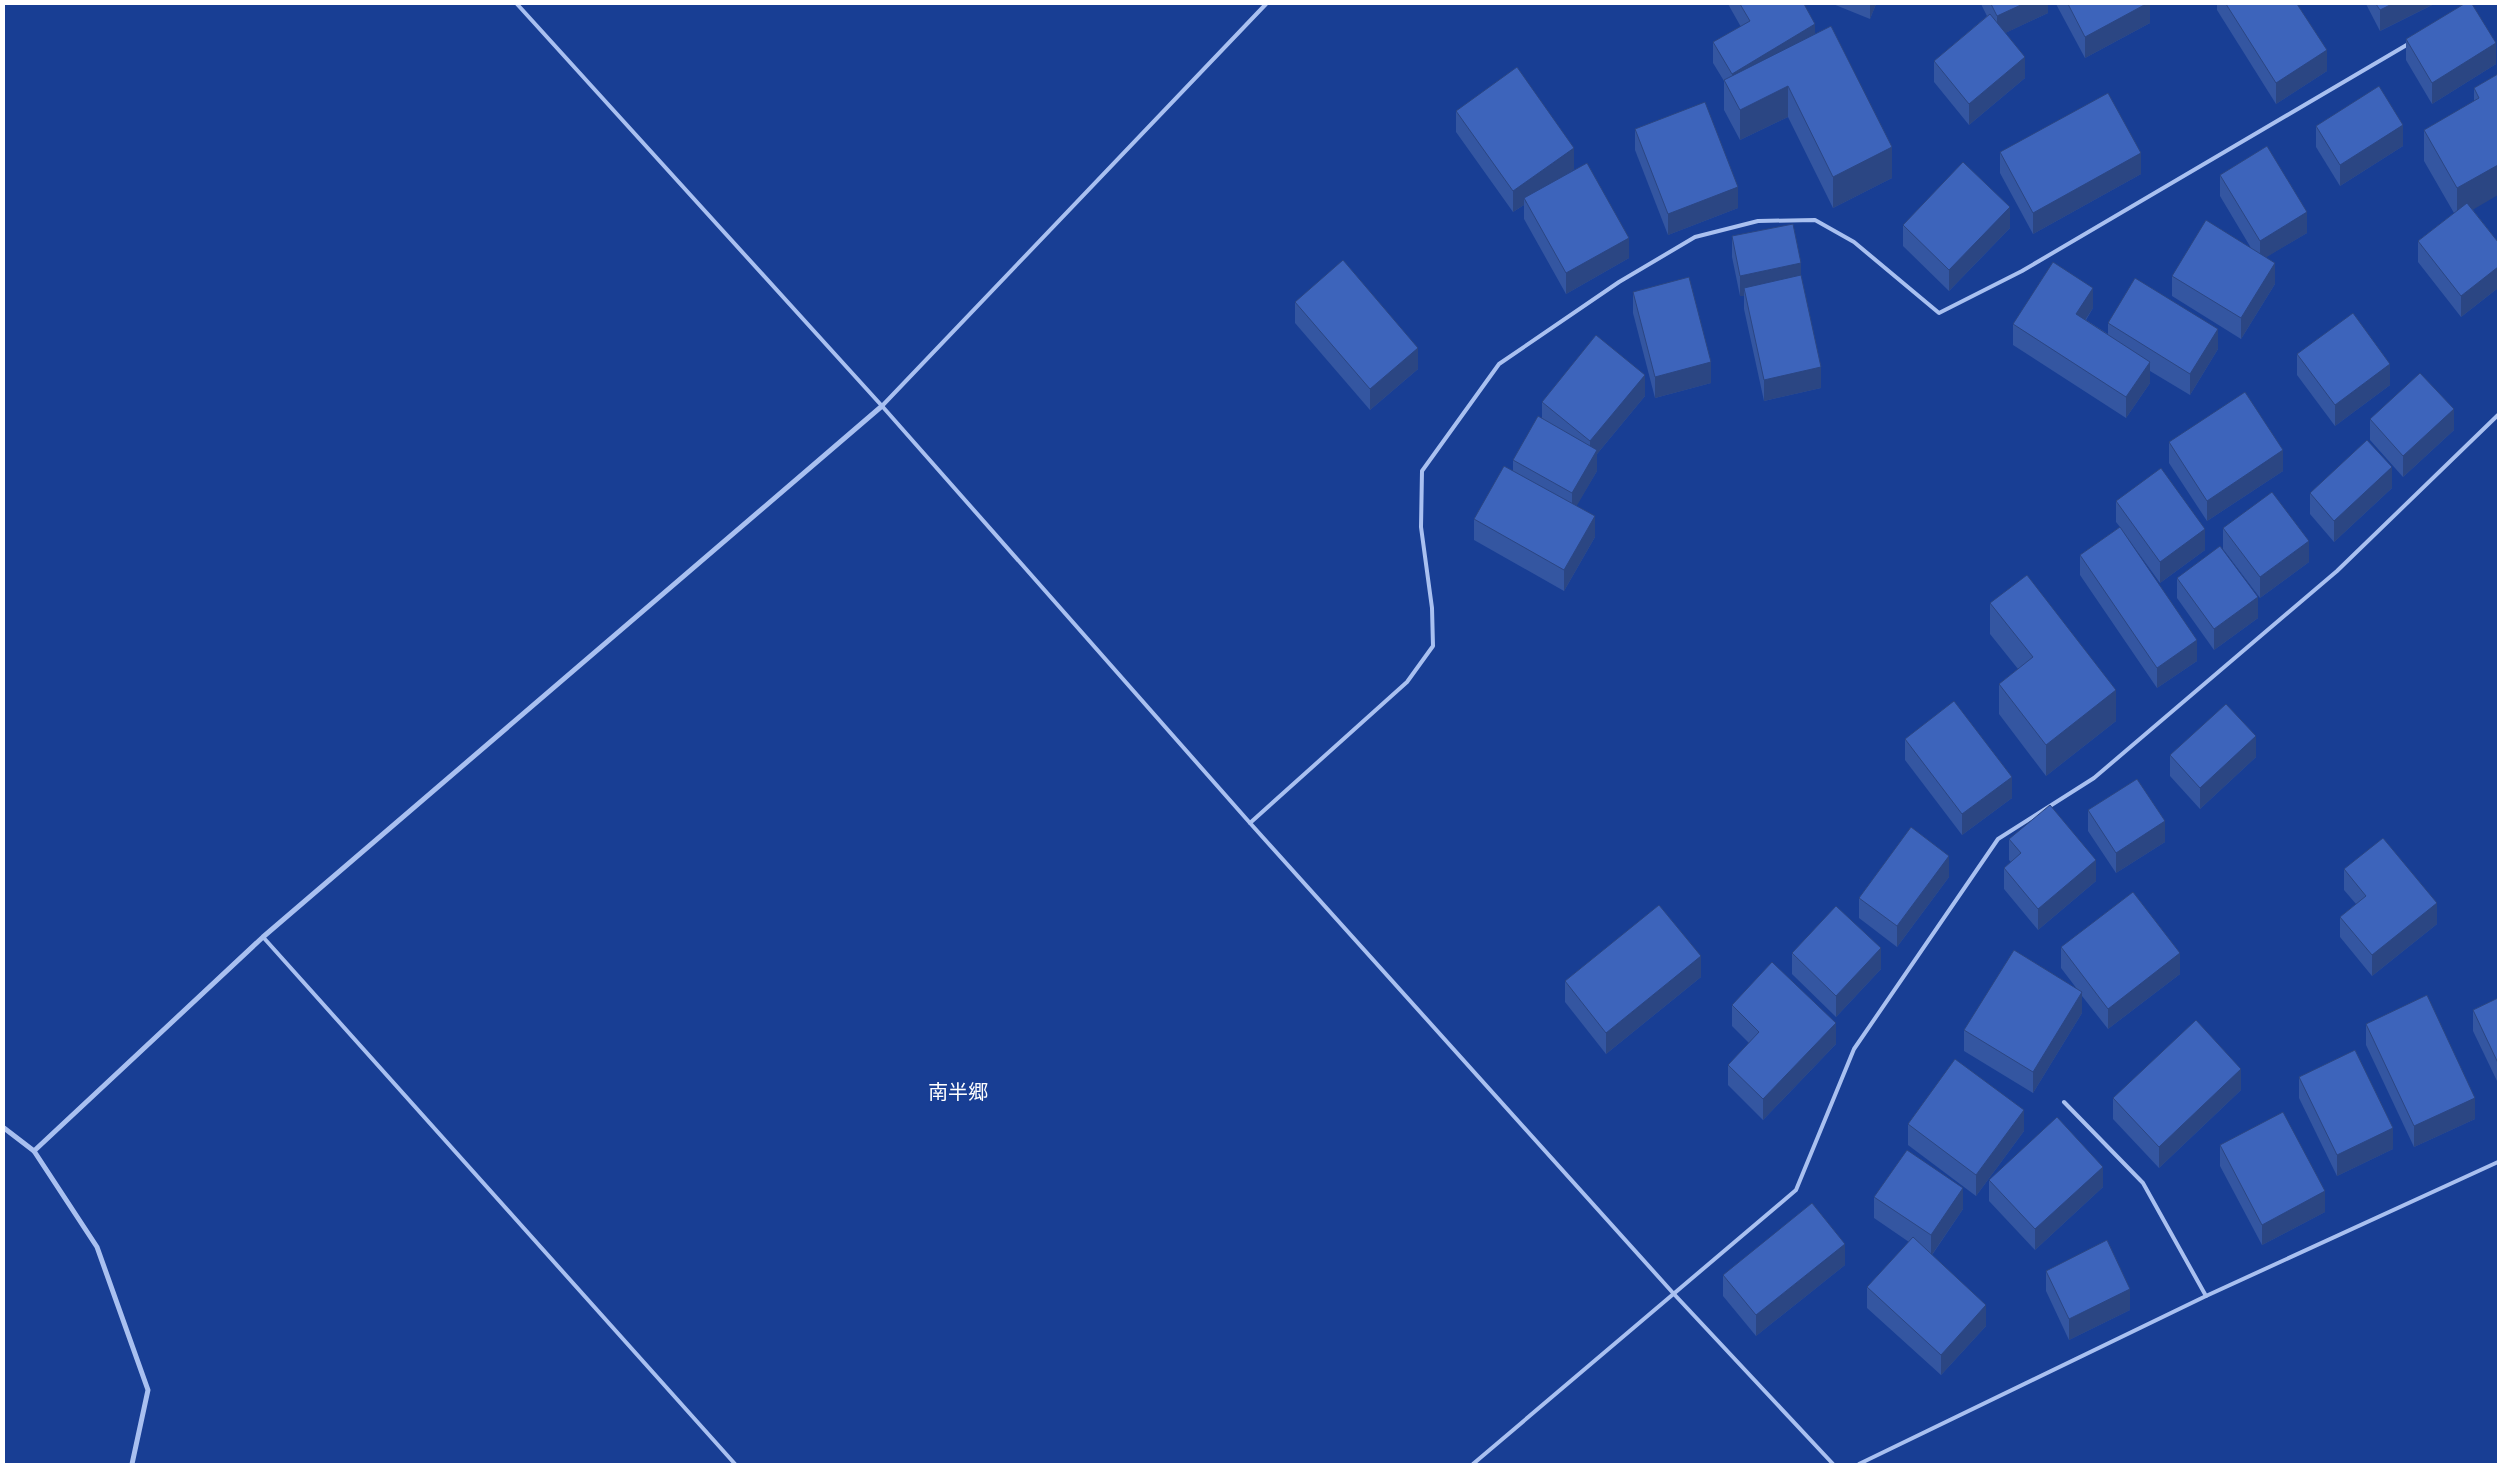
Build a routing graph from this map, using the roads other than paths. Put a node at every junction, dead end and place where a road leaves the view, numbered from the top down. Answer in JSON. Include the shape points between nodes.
{"nodes":[{"id":1,"x":517,"y":4,"type":"edge"},
{"id":2,"x":1266,"y":4,"type":"edge"},
{"id":3,"x":2416,"y":39,"type":"edge"},
{"id":4,"x":882,"y":406,"type":"junction"},
{"id":5,"x":2498,"y":415,"type":"edge"},
{"id":6,"x":1250,"y":823,"type":"junction"},
{"id":7,"x":263,"y":937,"type":"junction"},
{"id":8,"x":2064,"y":1102,"type":"dead end"},
{"id":9,"x":4,"y":1128,"type":"edge"},
{"id":10,"x":34,"y":1151,"type":"junction"},
{"id":11,"x":2498,"y":1162,"type":"edge"},
{"id":12,"x":1673,"y":1293,"type":"junction"},
{"id":13,"x":2206,"y":1296,"type":"junction"},
{"id":14,"x":132,"y":1464,"type":"edge"},
{"id":15,"x":735,"y":1464,"type":"edge"},
{"id":16,"x":1473,"y":1464,"type":"edge"},
{"id":17,"x":1833,"y":1464,"type":"edge"},
{"id":18,"x":1859,"y":1464,"type":"edge"}],
"edges":[{"from":1,"to":4,"type":"lane"},
{"from":2,"to":4,"type":"lane"},
{"from":3,"to":6,"type":"lane","via":[[2022,271],[1939,313],[1854,242],[1815,220],[1758,221],[1695,237],[1618,282],[1499,364],[1422,470],[1421,527],[1432,608],[1433,646],[1407,682]]},
{"from":4,"to":6,"type":"lane"},
{"from":4,"to":7,"type":"street"},
{"from":5,"to":12,"type":"lane","via":[[2337,571],[2102,771],[1998,838],[1854,1049],[1796,1190]]},
{"from":6,"to":12,"type":"lane"},
{"from":7,"to":10,"type":"street"},
{"from":7,"to":15,"type":"lane"},
{"from":8,"to":13,"type":"lane","via":[[2143,1183]]},
{"from":9,"to":10,"type":"street"},
{"from":10,"to":14,"type":"street","via":[[97,1247],[148,1390]]},
{"from":11,"to":13,"type":"lane"},
{"from":12,"to":16,"type":"lane"},
{"from":12,"to":17,"type":"lane"},
{"from":13,"to":18,"type":"lane"}]}
